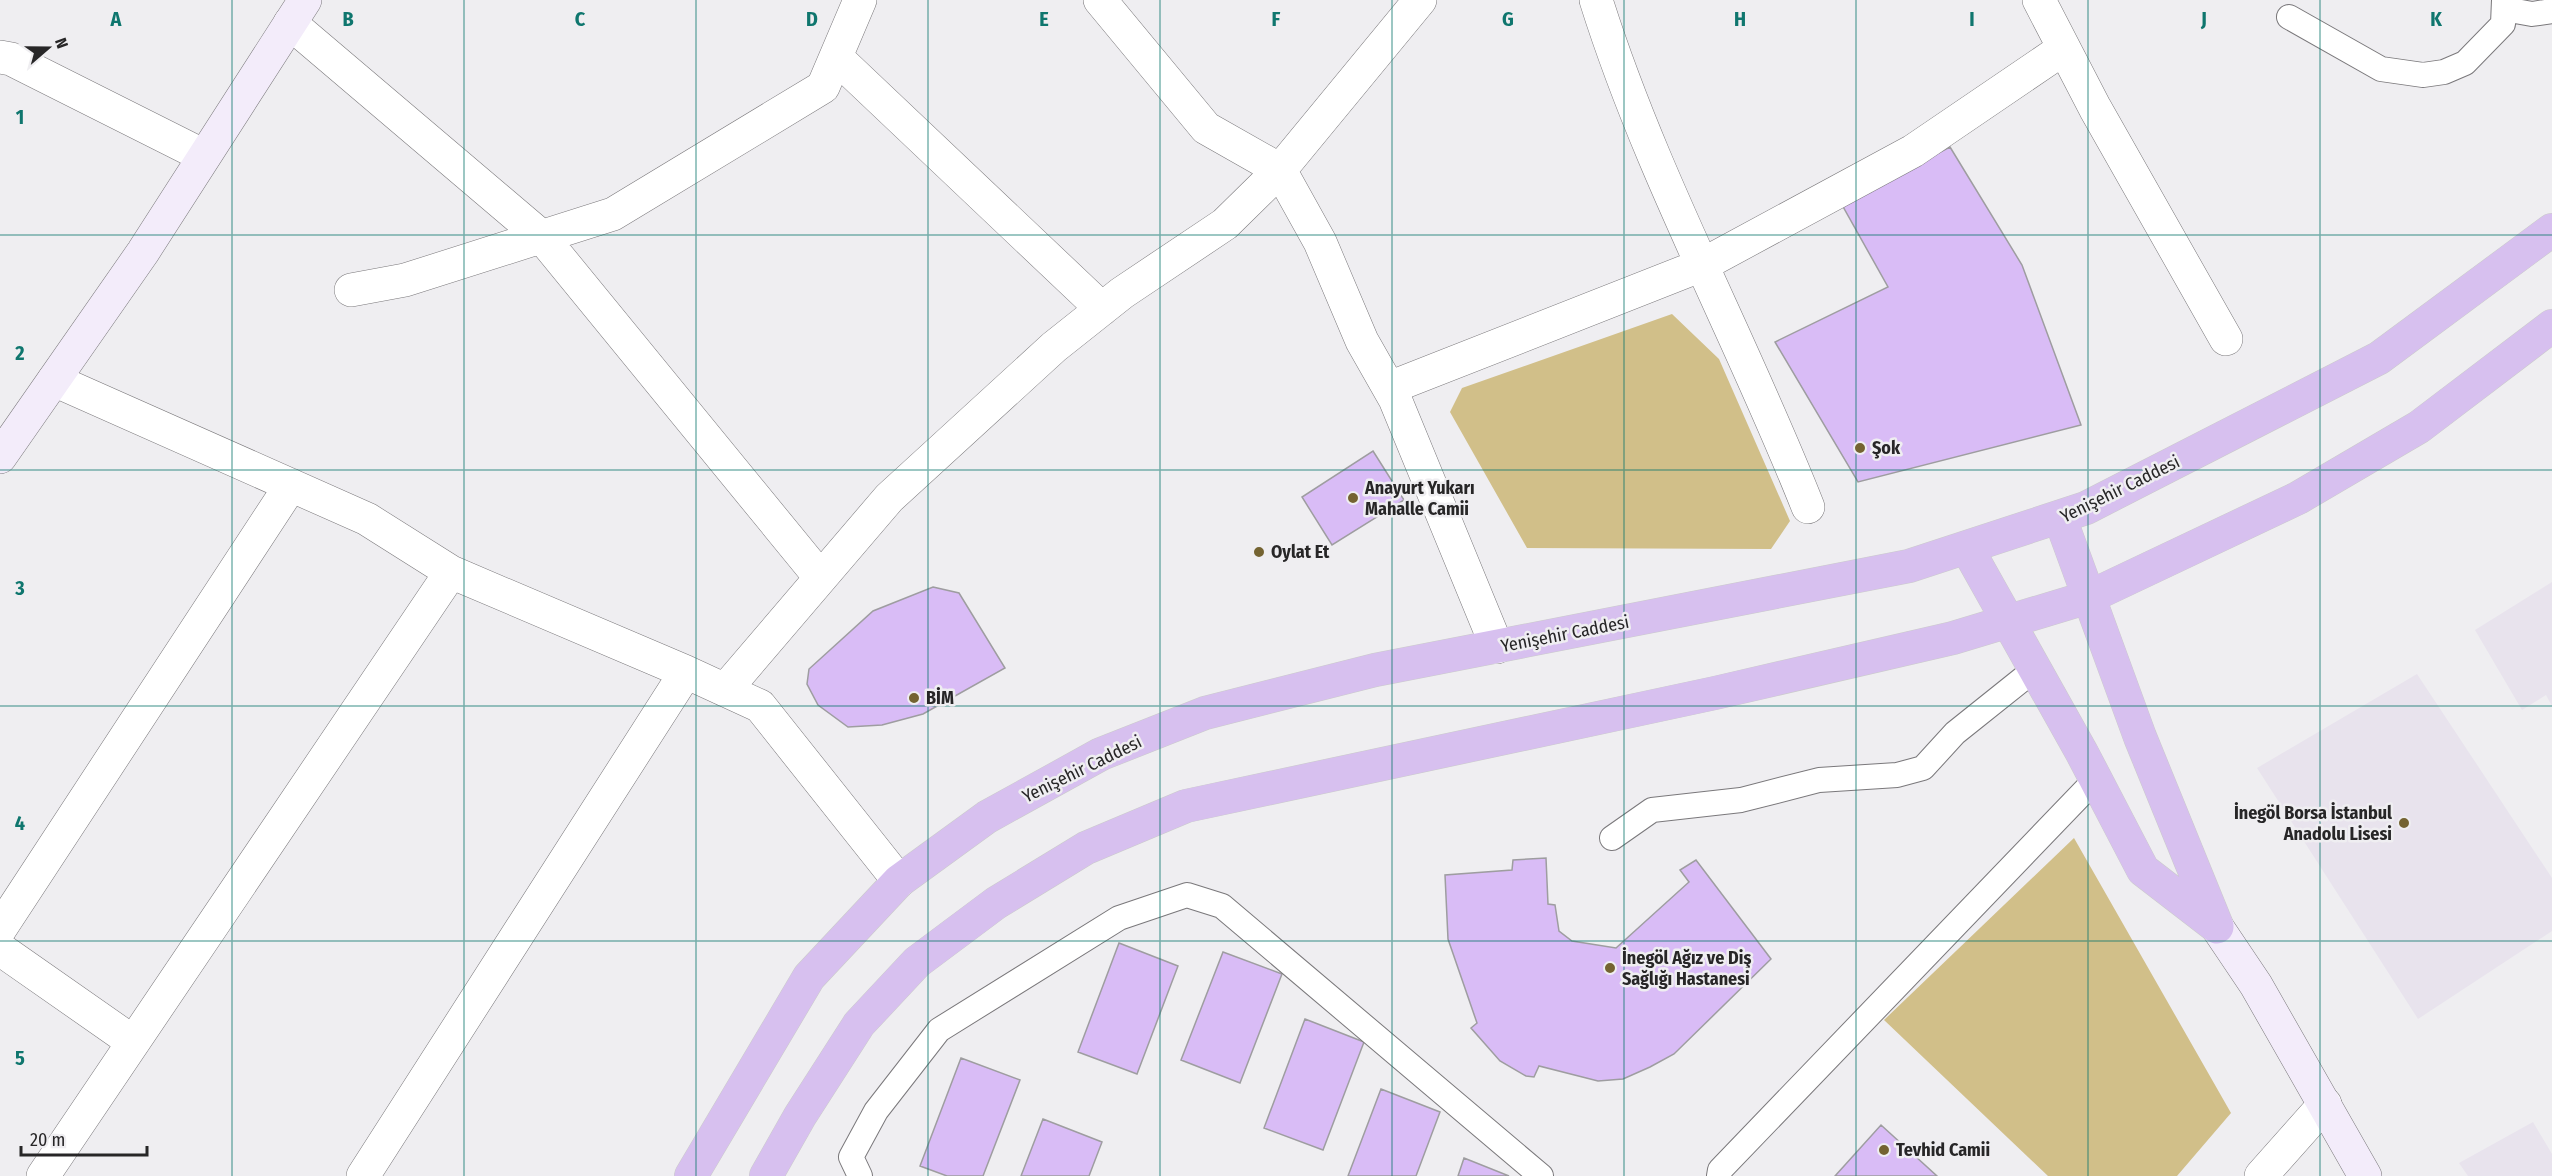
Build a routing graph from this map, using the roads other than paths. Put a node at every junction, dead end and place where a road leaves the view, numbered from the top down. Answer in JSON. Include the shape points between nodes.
{"nodes":[{"id":1,"x":860,"y":0,"type":"edge"},
{"id":2,"x":1100,"y":0,"type":"edge"},
{"id":3,"x":1420,"y":0,"type":"edge"},
{"id":4,"x":1596,"y":0,"type":"edge"},
{"id":5,"x":2038,"y":0,"type":"edge"},
{"id":6,"x":2504,"y":5,"type":"edge"},
{"id":7,"x":2552,"y":11,"type":"edge"},
{"id":8,"x":298,"y":12,"type":"edge"},
{"id":9,"x":2289,"y":17,"type":"dead end"},
{"id":10,"x":2063,"y":49,"type":"junction"},
{"id":11,"x":0,"y":57,"type":"edge"},
{"id":12,"x":837,"y":58,"type":"junction"},
{"id":13,"x":204,"y":156,"type":"junction"},
{"id":14,"x":1280,"y":170,"type":"junction"},
{"id":15,"x":2552,"y":230,"type":"edge"},
{"id":16,"x":542,"y":237,"type":"junction"},
{"id":17,"x":1702,"y":265,"type":"junction"},
{"id":18,"x":351,"y":290,"type":"dead end"},
{"id":19,"x":1102,"y":309,"type":"junction"},
{"id":20,"x":2552,"y":326,"type":"edge"},
{"id":21,"x":2226,"y":339,"type":"dead end"},
{"id":22,"x":54,"y":380,"type":"junction"},
{"id":23,"x":1389,"y":388,"type":"junction"},
{"id":24,"x":0,"y":457,"type":"edge"},
{"id":25,"x":291,"y":485,"type":"junction"},
{"id":26,"x":1808,"y":507,"type":"dead end"},
{"id":27,"x":2061,"y":518,"type":"junction"},
{"id":28,"x":1967,"y":548,"type":"junction"},
{"id":29,"x":451,"y":572,"type":"junction"},
{"id":30,"x":820,"y":577,"type":"junction"},
{"id":31,"x":2089,"y":597,"type":"junction"},
{"id":32,"x":2008,"y":621,"type":"junction"},
{"id":33,"x":1497,"y":647,"type":"junction"},
{"id":34,"x":2035,"y":669,"type":"junction"},
{"id":35,"x":686,"y":672,"type":"junction"},
{"id":36,"x":725,"y":690,"type":"junction"},
{"id":37,"x":2096,"y":779,"type":"junction"},
{"id":38,"x":1612,"y":838,"type":"dead end"},
{"id":39,"x":899,"y":881,"type":"junction"},
{"id":40,"x":2217,"y":927,"type":"junction"},
{"id":41,"x":0,"y":929,"type":"edge"},
{"id":42,"x":0,"y":949,"type":"edge"},
{"id":43,"x":134,"y":1042,"type":"junction"},
{"id":44,"x":2325,"y":1104,"type":"junction"},
{"id":45,"x":43,"y":1176,"type":"edge"},
{"id":46,"x":363,"y":1176,"type":"edge"},
{"id":47,"x":692,"y":1176,"type":"edge"},
{"id":48,"x":766,"y":1176,"type":"edge"},
{"id":49,"x":860,"y":1176,"type":"edge"},
{"id":50,"x":1541,"y":1176,"type":"edge"},
{"id":51,"x":1719,"y":1176,"type":"edge"},
{"id":52,"x":2261,"y":1176,"type":"edge"},
{"id":53,"x":2365,"y":1176,"type":"edge"}],
"edges":[{"from":1,"to":12,"type":"street"},
{"from":2,"to":14,"type":"street","via":[[1206,128]]},
{"from":3,"to":14,"type":"street"},
{"from":4,"to":17,"type":"street","via":[[1609,42]]},
{"from":5,"to":10,"type":"street"},
{"from":6,"to":7,"type":"lane","via":[[2532,14]]},
{"from":6,"to":9,"type":"lane","via":[[2503,24],[2465,63],[2423,75],[2381,69]]},
{"from":8,"to":13,"type":"street"},
{"from":8,"to":16,"type":"street"},
{"from":10,"to":17,"type":"street","via":[[1913,151]]},
{"from":10,"to":21,"type":"street"},
{"from":11,"to":13,"type":"street","via":[[11,59]]},
{"from":12,"to":16,"type":"street","via":[[823,87],[613,214]]},
{"from":12,"to":19,"type":"street"},
{"from":13,"to":22,"type":"street"},
{"from":14,"to":19,"type":"street","via":[[1225,224]]},
{"from":14,"to":23,"type":"street","via":[[1320,242],[1362,341]]},
{"from":15,"to":27,"type":"highway","name":"Yenişehir Caddesi","via":[[2379,358]]},
{"from":16,"to":18,"type":"street","via":[[405,280]]},
{"from":16,"to":30,"type":"street"},
{"from":17,"to":23,"type":"street"},
{"from":17,"to":26,"type":"street"},
{"from":19,"to":30,"type":"street","via":[[1054,347],[889,498]]},
{"from":20,"to":31,"type":"highway","via":[[2419,427],[2298,498]]},
{"from":22,"to":24,"type":"street"},
{"from":22,"to":25,"type":"street"},
{"from":23,"to":33,"type":"street"},
{"from":25,"to":29,"type":"street","via":[[367,519]]},
{"from":25,"to":41,"type":"street"},
{"from":27,"to":28,"type":"highway","name":"Yenişehir Caddesi"},
{"from":27,"to":31,"type":"highway"},
{"from":28,"to":32,"type":"highway"},
{"from":28,"to":33,"type":"highway","name":"Yenişehir Caddesi","via":[[1909,566]]},
{"from":29,"to":35,"type":"street"},
{"from":29,"to":43,"type":"street"},
{"from":30,"to":36,"type":"street"},
{"from":31,"to":32,"type":"highway"},
{"from":31,"to":40,"type":"highway","via":[[2140,737]]},
{"from":32,"to":34,"type":"highway"},
{"from":32,"to":48,"type":"highway","via":[[1953,638],[1715,693],[1186,806],[1086,848],[996,903],[918,962],[859,1024]]},
{"from":33,"to":39,"type":"highway","name":"Yenişehir Caddesi","via":[[1375,670],[1205,713],[1101,754],[987,817]]},
{"from":34,"to":37,"type":"highway"},
{"from":34,"to":38,"type":"lane","via":[[1955,733],[1923,768],[1897,775],[1819,780],[1741,801],[1652,810]]},
{"from":35,"to":36,"type":"street"},
{"from":35,"to":46,"type":"street"},
{"from":36,"to":39,"type":"street","via":[[760,706]]},
{"from":37,"to":40,"type":"highway","via":[[2143,870]]},
{"from":37,"to":51,"type":"lane","via":[[1720,1170]]},
{"from":39,"to":47,"type":"highway","name":"Yenişehir Caddesi","via":[[809,977]]},
{"from":40,"to":44,"type":"street","via":[[2256,985]]},
{"from":42,"to":43,"type":"street"},
{"from":43,"to":45,"type":"street"},
{"from":44,"to":52,"type":"street"},
{"from":44,"to":53,"type":"street"},
{"from":49,"to":50,"type":"lane","via":[[851,1157],[876,1111],[939,1030],[1119,918],[1188,895],[1222,906]]}]}
